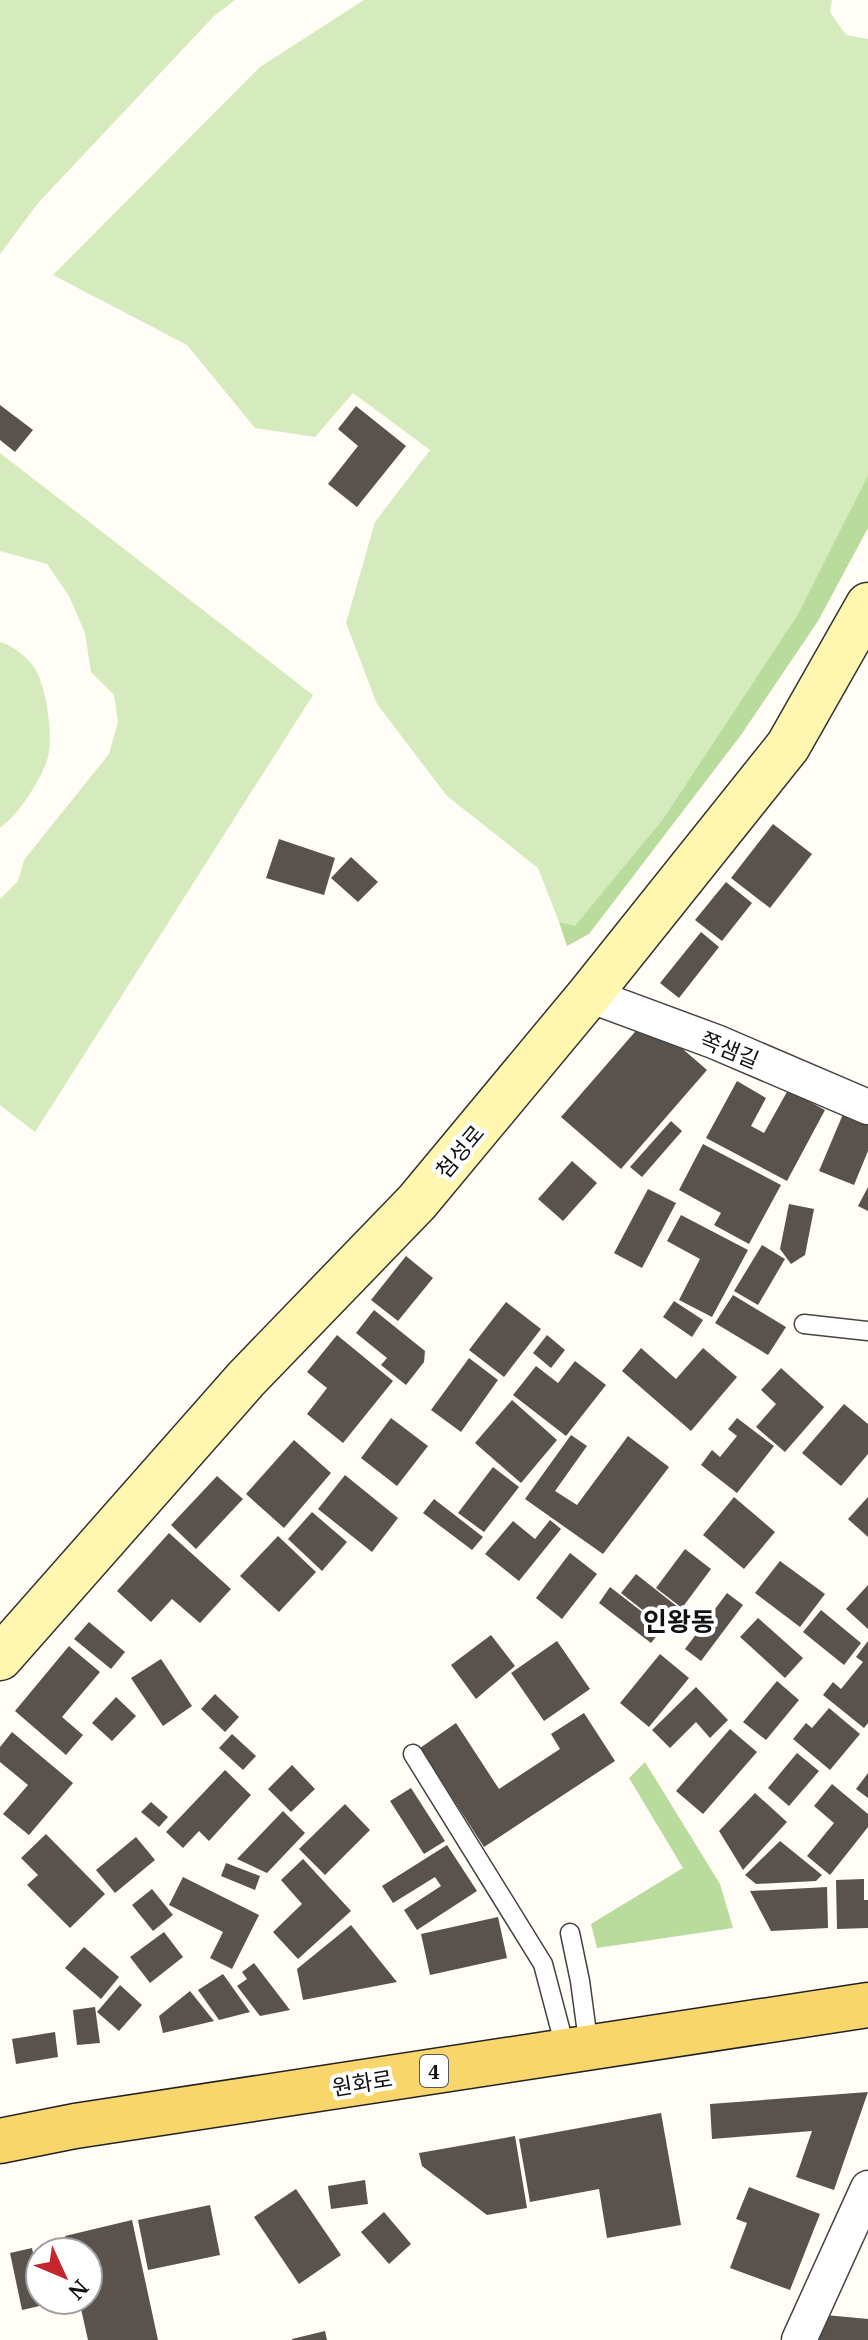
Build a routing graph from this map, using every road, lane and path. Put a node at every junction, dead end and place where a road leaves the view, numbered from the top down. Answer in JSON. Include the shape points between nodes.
{"nodes":[{"id":1,"x":868,"y":605,"type":"edge"},
{"id":2,"x":589,"y":995,"type":"junction"},
{"id":3,"x":868,"y":1107,"type":"edge"},
{"id":4,"x":804,"y":1324,"type":"dead end"},
{"id":5,"x":868,"y":1331,"type":"edge"},
{"id":6,"x":0,"y":1658,"type":"edge"},
{"id":7,"x":413,"y":1754,"type":"dead end"},
{"id":8,"x":570,"y":1933,"type":"dead end"},
{"id":9,"x":868,"y":2005,"type":"edge"},
{"id":10,"x":578,"y":2049,"type":"junction"},
{"id":11,"x":0,"y":2141,"type":"edge"},
{"id":12,"x":868,"y":2188,"type":"edge"},
{"id":13,"x":799,"y":2340,"type":"edge"}],
"edges":[{"from":1,"to":2,"type":"street","name":"첨성로","via":[[788,746]]},
{"from":2,"to":3,"type":"street","name":"쪽샘길"},
{"from":2,"to":6,"type":"street","name":"첨성로","via":[[417,1202],[246,1379]]},
{"from":4,"to":5,"type":"lane"},
{"from":7,"to":10,"type":"lane","via":[[543,1964]]},
{"from":8,"to":10,"type":"lane","via":[[580,1981]]},
{"from":9,"to":10,"type":"main road","name":"원화로","number":"4"},
{"from":10,"to":11,"type":"main road","name":"원화로","number":"4"},
{"from":12,"to":13,"type":"street"}]}
